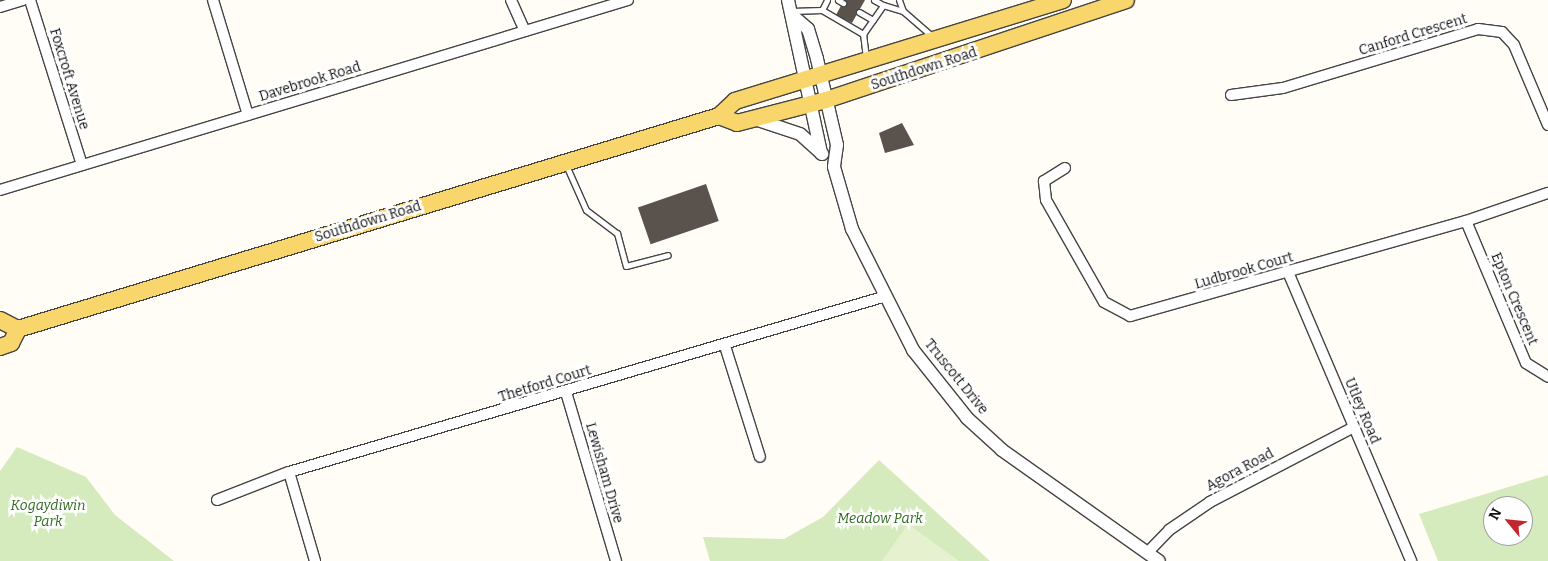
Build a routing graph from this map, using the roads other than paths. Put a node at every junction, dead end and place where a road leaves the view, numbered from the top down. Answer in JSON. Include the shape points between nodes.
{"nodes":[{"id":1,"x":23,"y":0,"type":"edge"},
{"id":2,"x":30,"y":0,"type":"edge"},
{"id":3,"x":213,"y":0,"type":"edge"},
{"id":4,"x":511,"y":0,"type":"edge"},
{"id":5,"x":628,"y":0,"type":"edge"},
{"id":6,"x":827,"y":0,"type":"edge"},
{"id":7,"x":874,"y":0,"type":"edge"},
{"id":8,"x":899,"y":0,"type":"edge"},
{"id":9,"x":1063,"y":0,"type":"edge"},
{"id":10,"x":1126,"y":0,"type":"edge"},
{"id":11,"x":883,"y":6,"type":"junction"},
{"id":12,"x":0,"y":7,"type":"edge"},
{"id":13,"x":791,"y":9,"type":"edge"},
{"id":14,"x":822,"y":10,"type":"junction"},
{"id":15,"x":903,"y":11,"type":"junction"},
{"id":16,"x":858,"y":12,"type":"dead end"},
{"id":17,"x":873,"y":20,"type":"junction"},
{"id":18,"x":525,"y":31,"type":"junction"},
{"id":19,"x":864,"y":34,"type":"junction"},
{"id":20,"x":936,"y":40,"type":"junction"},
{"id":21,"x":866,"y":62,"type":"junction"},
{"id":22,"x":821,"y":77,"type":"junction"},
{"id":23,"x":802,"y":83,"type":"junction"},
{"id":24,"x":1230,"y":95,"type":"dead end"},
{"id":25,"x":826,"y":100,"type":"junction"},
{"id":26,"x":808,"y":105,"type":"junction"},
{"id":27,"x":248,"y":114,"type":"junction"},
{"id":28,"x":718,"y":116,"type":"junction"},
{"id":29,"x":754,"y":119,"type":"junction"},
{"id":30,"x":1548,"y":125,"type":"edge"},
{"id":31,"x":821,"y":153,"type":"junction"},
{"id":32,"x":565,"y":162,"type":"junction"},
{"id":33,"x":82,"y":165,"type":"junction"},
{"id":34,"x":834,"y":167,"type":"junction"},
{"id":35,"x":1065,"y":168,"type":"dead end"},
{"id":36,"x":0,"y":190,"type":"edge"},
{"id":37,"x":1548,"y":193,"type":"edge"},
{"id":38,"x":1466,"y":221,"type":"junction"},
{"id":39,"x":668,"y":255,"type":"dead end"},
{"id":40,"x":1288,"y":272,"type":"junction"},
{"id":41,"x":882,"y":297,"type":"junction"},
{"id":42,"x":0,"y":320,"type":"edge"},
{"id":43,"x":18,"y":329,"type":"junction"},
{"id":44,"x":725,"y":346,"type":"junction"},
{"id":45,"x":0,"y":347,"type":"edge"},
{"id":46,"x":1548,"y":377,"type":"edge"},
{"id":47,"x":566,"y":392,"type":"junction"},
{"id":48,"x":1354,"y":427,"type":"junction"},
{"id":49,"x":760,"y":457,"type":"dead end"},
{"id":50,"x":290,"y":472,"type":"junction"},
{"id":51,"x":216,"y":500,"type":"dead end"},
{"id":52,"x":1149,"y":551,"type":"junction"},
{"id":53,"x":315,"y":561,"type":"edge"},
{"id":54,"x":616,"y":561,"type":"edge"},
{"id":55,"x":1159,"y":561,"type":"edge"},
{"id":56,"x":1411,"y":561,"type":"edge"}],
"edges":[{"from":1,"to":12,"type":"street"},
{"from":2,"to":33,"type":"street","name":"Foxcroft Avenue"},
{"from":3,"to":27,"type":"street"},
{"from":4,"to":18,"type":"street"},
{"from":5,"to":18,"type":"street","name":"Davebrook Road"},
{"from":6,"to":14,"type":"lane"},
{"from":7,"to":11,"type":"lane"},
{"from":8,"to":15,"type":"lane"},
{"from":9,"to":20,"type":"main road","name":"Southdown Road"},
{"from":10,"to":25,"type":"main road","name":"Southdown Road"},
{"from":11,"to":15,"type":"lane"},
{"from":11,"to":17,"type":"lane"},
{"from":13,"to":14,"type":"lane"},
{"from":13,"to":22,"type":"street","name":"Truscott Drive","via":[[808,29]]},
{"from":13,"to":23,"type":"street","name":"Truscott Drive"},
{"from":14,"to":19,"type":"lane"},
{"from":15,"to":20,"type":"lane"},
{"from":16,"to":17,"type":"lane"},
{"from":17,"to":19,"type":"lane"},
{"from":18,"to":27,"type":"street","name":"Davebrook Road"},
{"from":19,"to":21,"type":"lane","via":[[868,50]]},
{"from":20,"to":21,"type":"main road","name":"Southdown Road"},
{"from":21,"to":22,"type":"main road","name":"Southdown Road"},
{"from":22,"to":23,"type":"main road","name":"Southdown Road"},
{"from":22,"to":25,"type":"street","name":"Truscott Drive"},
{"from":23,"to":26,"type":"street","name":"Truscott Drive"},
{"from":23,"to":28,"type":"main road","name":"Southdown Road","via":[[735,100]]},
{"from":24,"to":30,"type":"street","name":"Canford Crescent","via":[[1284,88],[1478,29],[1502,32],[1514,45]]},
{"from":25,"to":26,"type":"main road","name":"Southdown Road"},
{"from":25,"to":34,"type":"street","name":"Truscott Drive","via":[[837,145]]},
{"from":26,"to":29,"type":"main road","name":"Southdown Road"},
{"from":26,"to":31,"type":"street","name":"Truscott Drive"},
{"from":27,"to":33,"type":"street","name":"Davebrook Road"},
{"from":28,"to":29,"type":"main road","name":"Southdown Road","via":[[737,123]]},
{"from":28,"to":32,"type":"main road","name":"Southdown Road"},
{"from":29,"to":31,"type":"street","via":[[800,134]]},
{"from":31,"to":34,"type":"street","name":"Truscott Drive"},
{"from":32,"to":39,"type":"lane","via":[[586,210],[617,234],[626,266]]},
{"from":32,"to":43,"type":"main road","name":"Southdown Road"},
{"from":33,"to":36,"type":"street","name":"Davebrook Road"},
{"from":34,"to":41,"type":"street","name":"Truscott Drive","via":[[860,253]]},
{"from":35,"to":40,"type":"street","name":"Ludbrook Court","via":[[1044,181],[1046,200],[1104,302],[1114,311],[1142,314]]},
{"from":37,"to":38,"type":"street","name":"Ludbrook Court"},
{"from":38,"to":40,"type":"street","name":"Ludbrook Court"},
{"from":38,"to":46,"type":"street","name":"Epton Crescent","via":[[1526,363]]},
{"from":40,"to":48,"type":"street","name":"Utley Road"},
{"from":41,"to":44,"type":"street","name":"Thetford Court"},
{"from":41,"to":52,"type":"street","name":"Truscott Drive","via":[[913,350],[967,418],[1036,478]]},
{"from":42,"to":43,"type":"main road"},
{"from":43,"to":45,"type":"main road","via":[[11,343]]},
{"from":44,"to":47,"type":"street","name":"Thetford Court"},
{"from":44,"to":49,"type":"street"},
{"from":47,"to":50,"type":"street","name":"Thetford Court"},
{"from":47,"to":54,"type":"street","name":"Lewisham Drive"},
{"from":48,"to":52,"type":"street","name":"Agora Road","via":[[1210,502],[1169,530]]},
{"from":48,"to":56,"type":"street","name":"Utley Road"},
{"from":50,"to":51,"type":"street","name":"Thetford Court"},
{"from":50,"to":53,"type":"street"},
{"from":52,"to":55,"type":"street","name":"Truscott Drive"}]}
